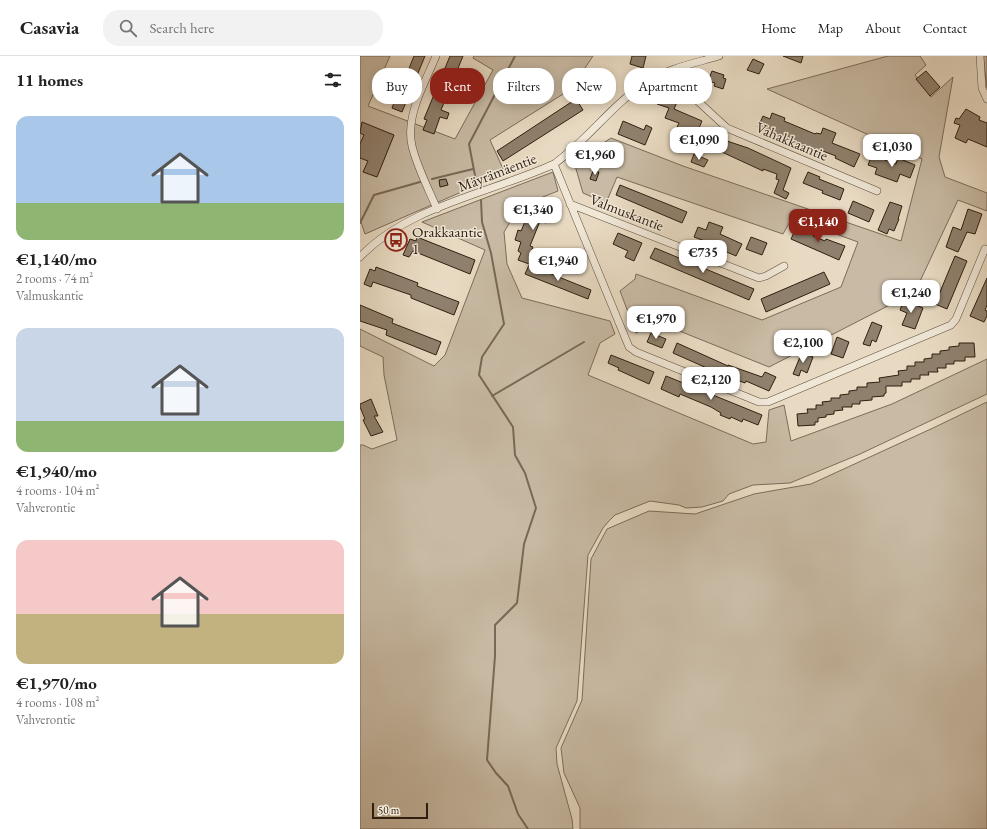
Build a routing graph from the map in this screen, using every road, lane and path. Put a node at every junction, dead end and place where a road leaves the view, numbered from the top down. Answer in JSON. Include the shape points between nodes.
{"nodes":[{"id":1,"x":436,"y":56,"type":"edge"},
{"id":2,"x":719,"y":56,"type":"edge"},
{"id":3,"x":980,"y":56,"type":"edge"},
{"id":4,"x":681,"y":68,"type":"edge"},
{"id":5,"x":987,"y":99,"type":"edge"},
{"id":6,"x":624,"y":101,"type":"edge"},
{"id":7,"x":701,"y":104,"type":"edge"},
{"id":8,"x":554,"y":164,"type":"junction"},
{"id":9,"x":877,"y":191,"type":"dead end"},
{"id":10,"x":570,"y":204,"type":"junction"},
{"id":11,"x":437,"y":209,"type":"junction"},
{"id":12,"x":985,"y":249,"type":"dead end"},
{"id":13,"x":360,"y":256,"type":"edge"},
{"id":14,"x":784,"y":266,"type":"dead end"}],
"edges":[{"from":1,"to":11,"type":"street","via":[[415,106],[410,130],[412,147]]},
{"from":2,"to":4,"type":"street","name":"Mäyrämäentie"},
{"from":3,"to":5,"type":"street","via":[[982,88]]},
{"from":6,"to":8,"type":"street","name":"Mäyrämäentie"},
{"from":7,"to":9,"type":"street","name":"Vahakkaantie","via":[[727,128]]},
{"from":8,"to":10,"type":"street"},
{"from":8,"to":11,"type":"street","name":"Mäyrämäentie"},
{"from":10,"to":12,"type":"street","via":[[629,347],[758,402],[768,402],[951,325],[956,319]]},
{"from":10,"to":14,"type":"street","name":"Valmuskantie","via":[[759,278]]},
{"from":11,"to":13,"type":"street","name":"Mäyrämäentie","via":[[401,225]]}]}
